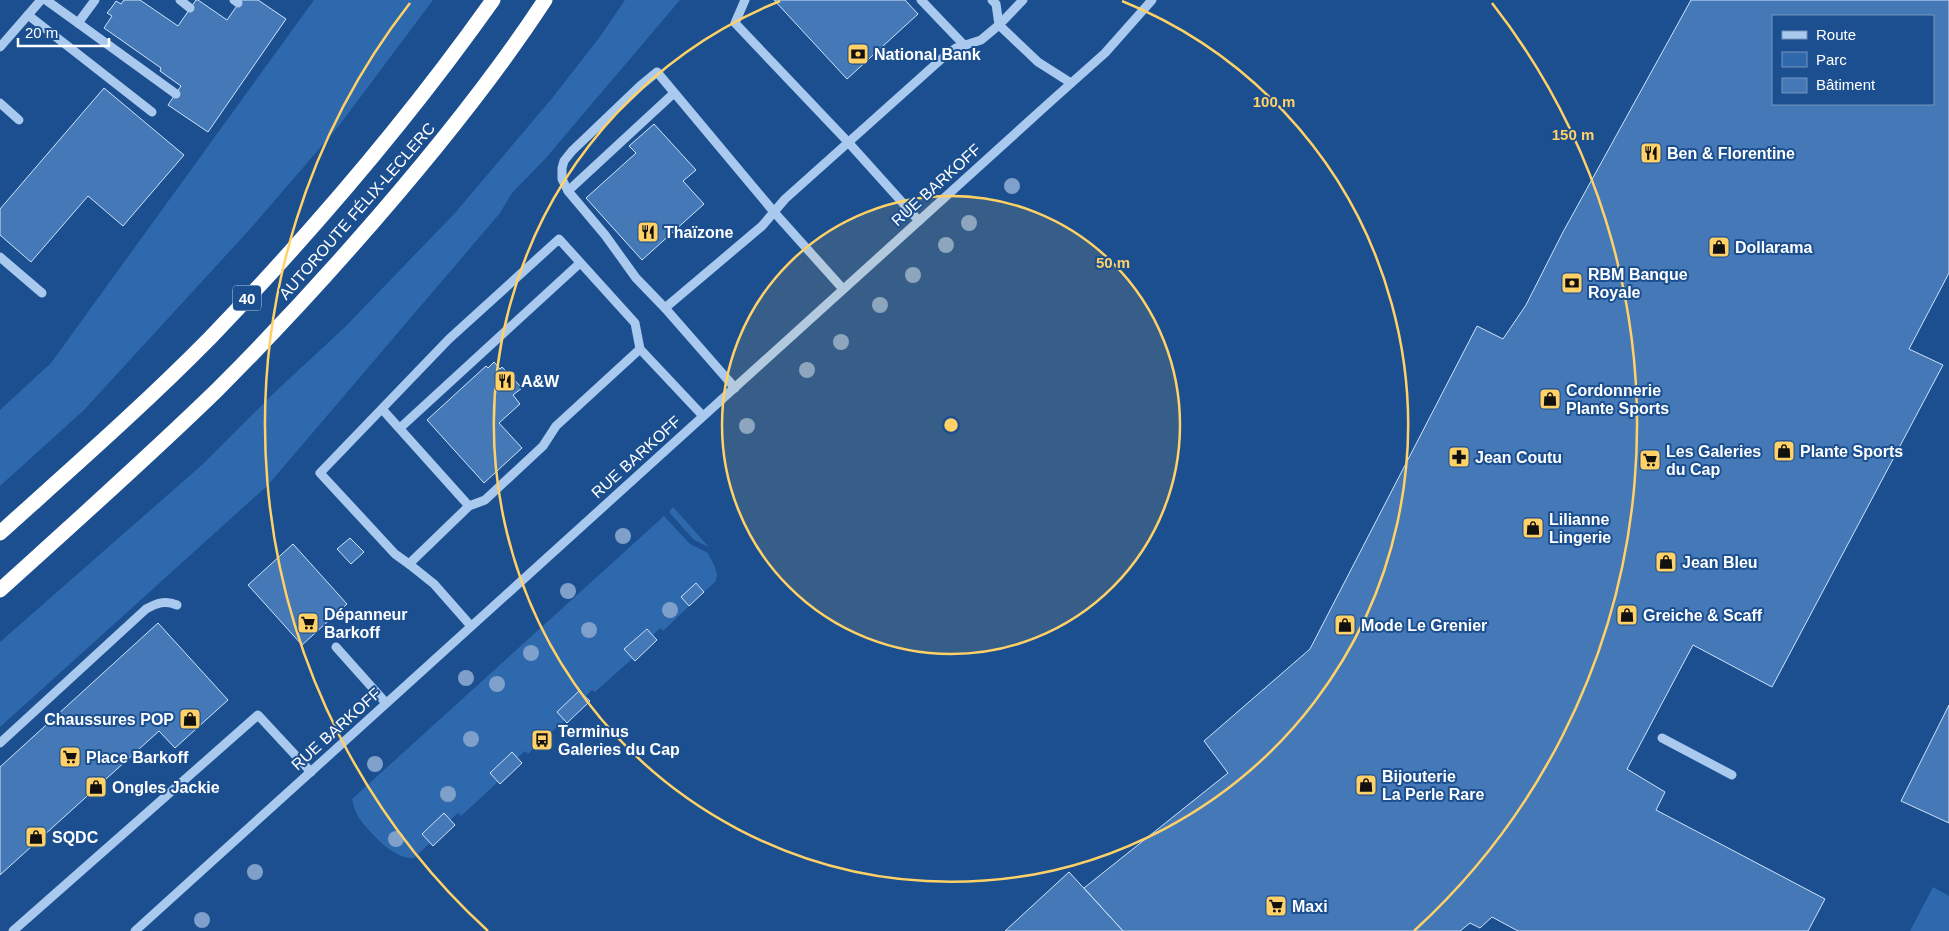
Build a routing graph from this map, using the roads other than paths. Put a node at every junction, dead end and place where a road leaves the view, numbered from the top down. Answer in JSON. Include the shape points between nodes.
{"nodes":[{"id":1,"x":41,"y":0,"type":"edge"},
{"id":2,"x":46,"y":0,"type":"edge"},
{"id":3,"x":95,"y":0,"type":"edge"},
{"id":4,"x":180,"y":0,"type":"edge"},
{"id":5,"x":493,"y":0,"type":"edge"},
{"id":6,"x":544,"y":0,"type":"edge"},
{"id":7,"x":745,"y":0,"type":"edge"},
{"id":8,"x":921,"y":0,"type":"edge"},
{"id":9,"x":992,"y":0,"type":"edge"},
{"id":10,"x":1023,"y":0,"type":"edge"},
{"id":11,"x":1152,"y":0,"type":"edge"},
{"id":12,"x":190,"y":8,"type":"dead end"},
{"id":13,"x":28,"y":16,"type":"junction"},
{"id":14,"x":78,"y":23,"type":"junction"},
{"id":15,"x":999,"y":25,"type":"junction"},
{"id":16,"x":965,"y":46,"type":"junction"},
{"id":17,"x":0,"y":47,"type":"edge"},
{"id":18,"x":1071,"y":83,"type":"junction"},
{"id":19,"x":674,"y":93,"type":"junction"},
{"id":20,"x":176,"y":94,"type":"dead end"},
{"id":21,"x":0,"y":104,"type":"edge"},
{"id":22,"x":152,"y":112,"type":"dead end"},
{"id":23,"x":19,"y":120,"type":"dead end"},
{"id":24,"x":848,"y":142,"type":"junction"},
{"id":25,"x":568,"y":191,"type":"junction"},
{"id":26,"x":774,"y":212,"type":"junction"},
{"id":27,"x":919,"y":221,"type":"junction"},
{"id":28,"x":0,"y":257,"type":"edge"},
{"id":29,"x":580,"y":263,"type":"junction"},
{"id":30,"x":843,"y":289,"type":"junction"},
{"id":31,"x":42,"y":293,"type":"dead end"},
{"id":32,"x":665,"y":308,"type":"junction"},
{"id":33,"x":640,"y":349,"type":"junction"},
{"id":34,"x":735,"y":388,"type":"junction"},
{"id":35,"x":382,"y":409,"type":"junction"},
{"id":36,"x":703,"y":416,"type":"junction"},
{"id":37,"x":400,"y":428,"type":"junction"},
{"id":38,"x":469,"y":506,"type":"junction"},
{"id":39,"x":0,"y":534,"type":"edge"},
{"id":40,"x":409,"y":564,"type":"junction"},
{"id":41,"x":0,"y":590,"type":"edge"},
{"id":42,"x":177,"y":605,"type":"dead end"},
{"id":43,"x":471,"y":626,"type":"junction"},
{"id":44,"x":336,"y":648,"type":"dead end"},
{"id":45,"x":386,"y":703,"type":"junction"},
{"id":46,"x":1662,"y":738,"type":"dead end"},
{"id":47,"x":0,"y":743,"type":"edge"},
{"id":48,"x":310,"y":772,"type":"junction"},
{"id":49,"x":1732,"y":775,"type":"dead end"},
{"id":50,"x":13,"y":931,"type":"edge"},
{"id":51,"x":135,"y":931,"type":"edge"}],
"edges":[{"from":1,"to":13,"type":"street"},
{"from":2,"to":14,"type":"street"},
{"from":3,"to":14,"type":"street"},
{"from":4,"to":12,"type":"street"},
{"from":5,"to":39,"type":"highway","name":"AUTOROUTE FÉLIX-LECLERC","number":"40","via":[[392,134],[266,278],[152,395]]},
{"from":6,"to":41,"type":"highway","name":"AUTOROUTE FÉLIX-LECLERC","via":[[452,127],[312,292],[196,410]]},
{"from":7,"to":24,"type":"street","via":[[735,23]]},
{"from":8,"to":16,"type":"street"},
{"from":9,"to":15,"type":"street","via":[[996,4]]},
{"from":10,"to":15,"type":"street"},
{"from":11,"to":18,"type":"street","name":"RUE BARKOFF"},
{"from":13,"to":17,"type":"street"},
{"from":13,"to":22,"type":"street"},
{"from":14,"to":20,"type":"street"},
{"from":15,"to":16,"type":"street","via":[[982,40]]},
{"from":15,"to":18,"type":"street","via":[[1038,62]]},
{"from":16,"to":24,"type":"street","via":[[947,54]]},
{"from":18,"to":27,"type":"street","name":"RUE BARKOFF"},
{"from":19,"to":25,"type":"street"},
{"from":19,"to":25,"type":"street","via":[[657,72],[634,92],[564,161],[562,179]]},
{"from":19,"to":26,"type":"street"},
{"from":21,"to":23,"type":"street"},
{"from":24,"to":26,"type":"street"},
{"from":24,"to":27,"type":"street"},
{"from":25,"to":32,"type":"street","via":[[636,278]]},
{"from":26,"to":30,"type":"street"},
{"from":26,"to":32,"type":"street","via":[[762,226]]},
{"from":27,"to":30,"type":"street","name":"RUE BARKOFF"},
{"from":28,"to":31,"type":"street"},
{"from":29,"to":33,"type":"street","via":[[635,323]]},
{"from":29,"to":35,"type":"street","via":[[559,239],[449,339]]},
{"from":29,"to":37,"type":"street"},
{"from":30,"to":34,"type":"street","name":"RUE BARKOFF"},
{"from":32,"to":34,"type":"street"},
{"from":33,"to":36,"type":"street"},
{"from":33,"to":38,"type":"street","via":[[556,426],[543,446],[485,500]]},
{"from":34,"to":36,"type":"street","name":"RUE BARKOFF"},
{"from":35,"to":37,"type":"street"},
{"from":35,"to":40,"type":"street","via":[[320,473],[395,554]]},
{"from":36,"to":43,"type":"street","name":"RUE BARKOFF"},
{"from":37,"to":38,"type":"street"},
{"from":38,"to":40,"type":"street"},
{"from":40,"to":43,"type":"street","via":[[434,584]]},
{"from":42,"to":47,"type":"street","via":[[164,601],[146,609]]},
{"from":43,"to":45,"type":"street","name":"RUE BARKOFF"},
{"from":44,"to":45,"type":"street"},
{"from":45,"to":48,"type":"street","name":"RUE BARKOFF"},
{"from":46,"to":49,"type":"street"},
{"from":48,"to":50,"type":"street","via":[[258,715]]},
{"from":48,"to":51,"type":"street","name":"RUE BARKOFF"}]}
